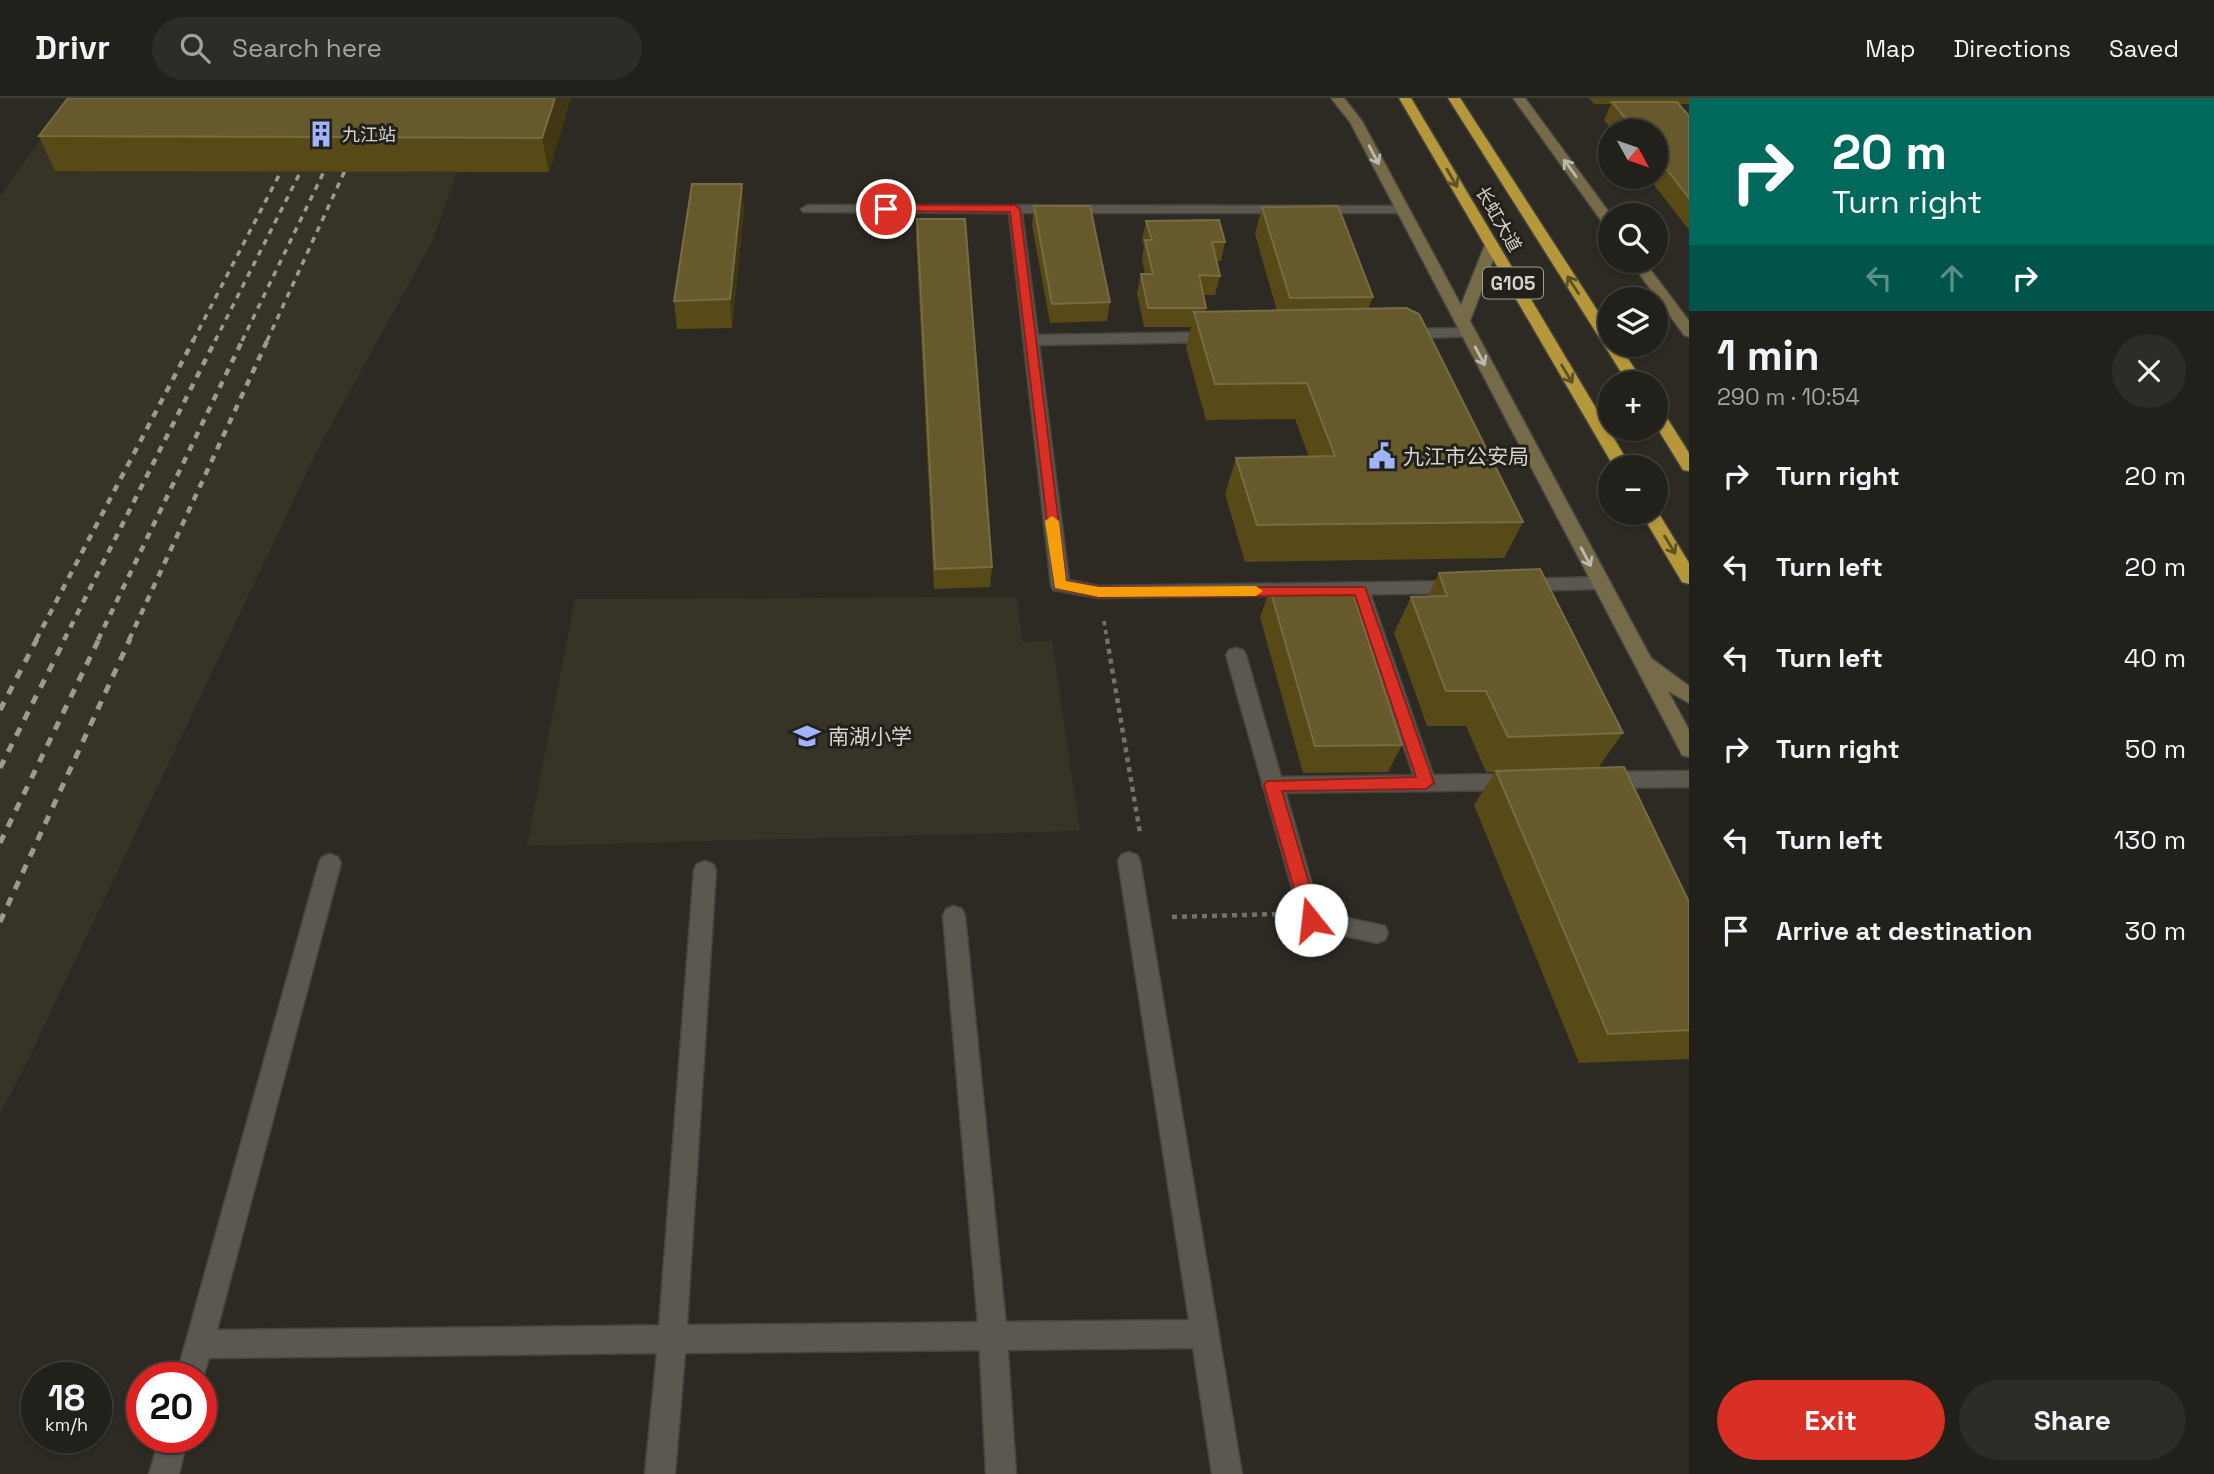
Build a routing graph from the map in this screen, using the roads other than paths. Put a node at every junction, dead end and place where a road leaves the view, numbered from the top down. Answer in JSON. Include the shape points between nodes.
{"nodes":[{"id":1,"x":1337,"y":98,"type":"edge"},
{"id":2,"x":1351,"y":98,"type":"edge"},
{"id":3,"x":1405,"y":98,"type":"edge"},
{"id":4,"x":1454,"y":98,"type":"edge"},
{"id":5,"x":1519,"y":98,"type":"edge"},
{"id":6,"x":1356,"y":121,"type":"junction"},
{"id":7,"x":1598,"y":207,"type":"edge"},
{"id":8,"x":808,"y":209,"type":"dead end"},
{"id":9,"x":1015,"y":209,"type":"junction"},
{"id":10,"x":1402,"y":209,"type":"junction"},
{"id":11,"x":1491,"y":247,"type":"junction"},
{"id":12,"x":1646,"y":273,"type":"edge"},
{"id":13,"x":1598,"y":324,"type":"edge"},
{"id":14,"x":1465,"y":327,"type":"junction"},
{"id":15,"x":1689,"y":332,"type":"edge"},
{"id":16,"x":1386,"y":334,"type":"edge"},
{"id":17,"x":1236,"y":337,"type":"edge"},
{"id":18,"x":1031,"y":340,"type":"junction"},
{"id":19,"x":1668,"y":433,"type":"edge"},
{"id":20,"x":1616,"y":455,"type":"edge"},
{"id":21,"x":1689,"y":466,"type":"edge"},
{"id":22,"x":1657,"y":525,"type":"edge"},
{"id":23,"x":1689,"y":578,"type":"edge"},
{"id":24,"x":1599,"y":583,"type":"junction"},
{"id":25,"x":1480,"y":586,"type":"edge"},
{"id":26,"x":1506,"y":586,"type":"edge"},
{"id":27,"x":1360,"y":590,"type":"junction"},
{"id":28,"x":1236,"y":655,"type":"dead end"},
{"id":29,"x":1642,"y":661,"type":"junction"},
{"id":30,"x":1689,"y":696,"type":"edge"},
{"id":31,"x":1689,"y":749,"type":"edge"},
{"id":32,"x":1689,"y":779,"type":"edge"},
{"id":33,"x":1537,"y":781,"type":"edge"},
{"id":34,"x":1578,"y":781,"type":"edge"},
{"id":35,"x":1426,"y":783,"type":"junction"},
{"id":36,"x":1272,"y":785,"type":"junction"},
{"id":37,"x":1129,"y":861,"type":"dead end"},
{"id":38,"x":330,"y":863,"type":"dead end"},
{"id":39,"x":705,"y":870,"type":"dead end"},
{"id":40,"x":954,"y":916,"type":"dead end"},
{"id":41,"x":1377,"y":933,"type":"dead end"},
{"id":42,"x":1205,"y":1334,"type":"junction"},
{"id":43,"x":993,"y":1336,"type":"junction"},
{"id":44,"x":672,"y":1340,"type":"junction"},
{"id":45,"x":199,"y":1344,"type":"junction"},
{"id":46,"x":194,"y":1362,"type":"edge"},
{"id":47,"x":170,"y":1453,"type":"edge"},
{"id":48,"x":164,"y":1474,"type":"edge"},
{"id":49,"x":660,"y":1474,"type":"edge"},
{"id":50,"x":1001,"y":1474,"type":"edge"},
{"id":51,"x":1227,"y":1474,"type":"edge"}],
"edges":[{"from":1,"to":6,"type":"street"},
{"from":2,"to":6,"type":"street"},
{"from":3,"to":11,"type":"highway","name":"长虹大道","number":"G105","one_way":true},
{"from":13,"to":4,"type":"highway","name":"长虹大道","number":"G105","one_way":true},
{"from":7,"to":5,"type":"street","one_way":true},
{"from":6,"to":10,"type":"street","one_way":true},
{"from":8,"to":9,"type":"street"},
{"from":9,"to":10,"type":"street"},
{"from":9,"to":18,"type":"street"},
{"from":10,"to":14,"type":"street"},
{"from":11,"to":14,"type":"street"},
{"from":11,"to":20,"type":"highway","name":"长虹大道","number":"G105","one_way":true},
{"from":12,"to":15,"type":"street"},
{"from":14,"to":16,"type":"street"},
{"from":14,"to":24,"type":"street","one_way":true},
{"from":17,"to":18,"type":"street"},
{"from":18,"to":27,"type":"street","via":[[1060,585],[1099,592]]},
{"from":19,"to":21,"type":"highway"},
{"from":22,"to":23,"type":"highway","one_way":true},
{"from":24,"to":26,"type":"street"},
{"from":24,"to":29,"type":"street"},
{"from":25,"to":27,"type":"street"},
{"from":27,"to":35,"type":"street"},
{"from":28,"to":36,"type":"street"},
{"from":29,"to":30,"type":"street"},
{"from":29,"to":31,"type":"street"},
{"from":32,"to":34,"type":"street"},
{"from":33,"to":35,"type":"street"},
{"from":35,"to":36,"type":"street"},
{"from":36,"to":41,"type":"street","via":[[1311,920]]},
{"from":37,"to":42,"type":"street"},
{"from":38,"to":45,"type":"street"},
{"from":39,"to":44,"type":"street"},
{"from":40,"to":43,"type":"street"},
{"from":42,"to":43,"type":"street"},
{"from":42,"to":51,"type":"street"},
{"from":43,"to":44,"type":"street"},
{"from":43,"to":50,"type":"street"},
{"from":44,"to":45,"type":"street"},
{"from":44,"to":49,"type":"street"},
{"from":45,"to":46,"type":"street"},
{"from":47,"to":48,"type":"street"}]}
